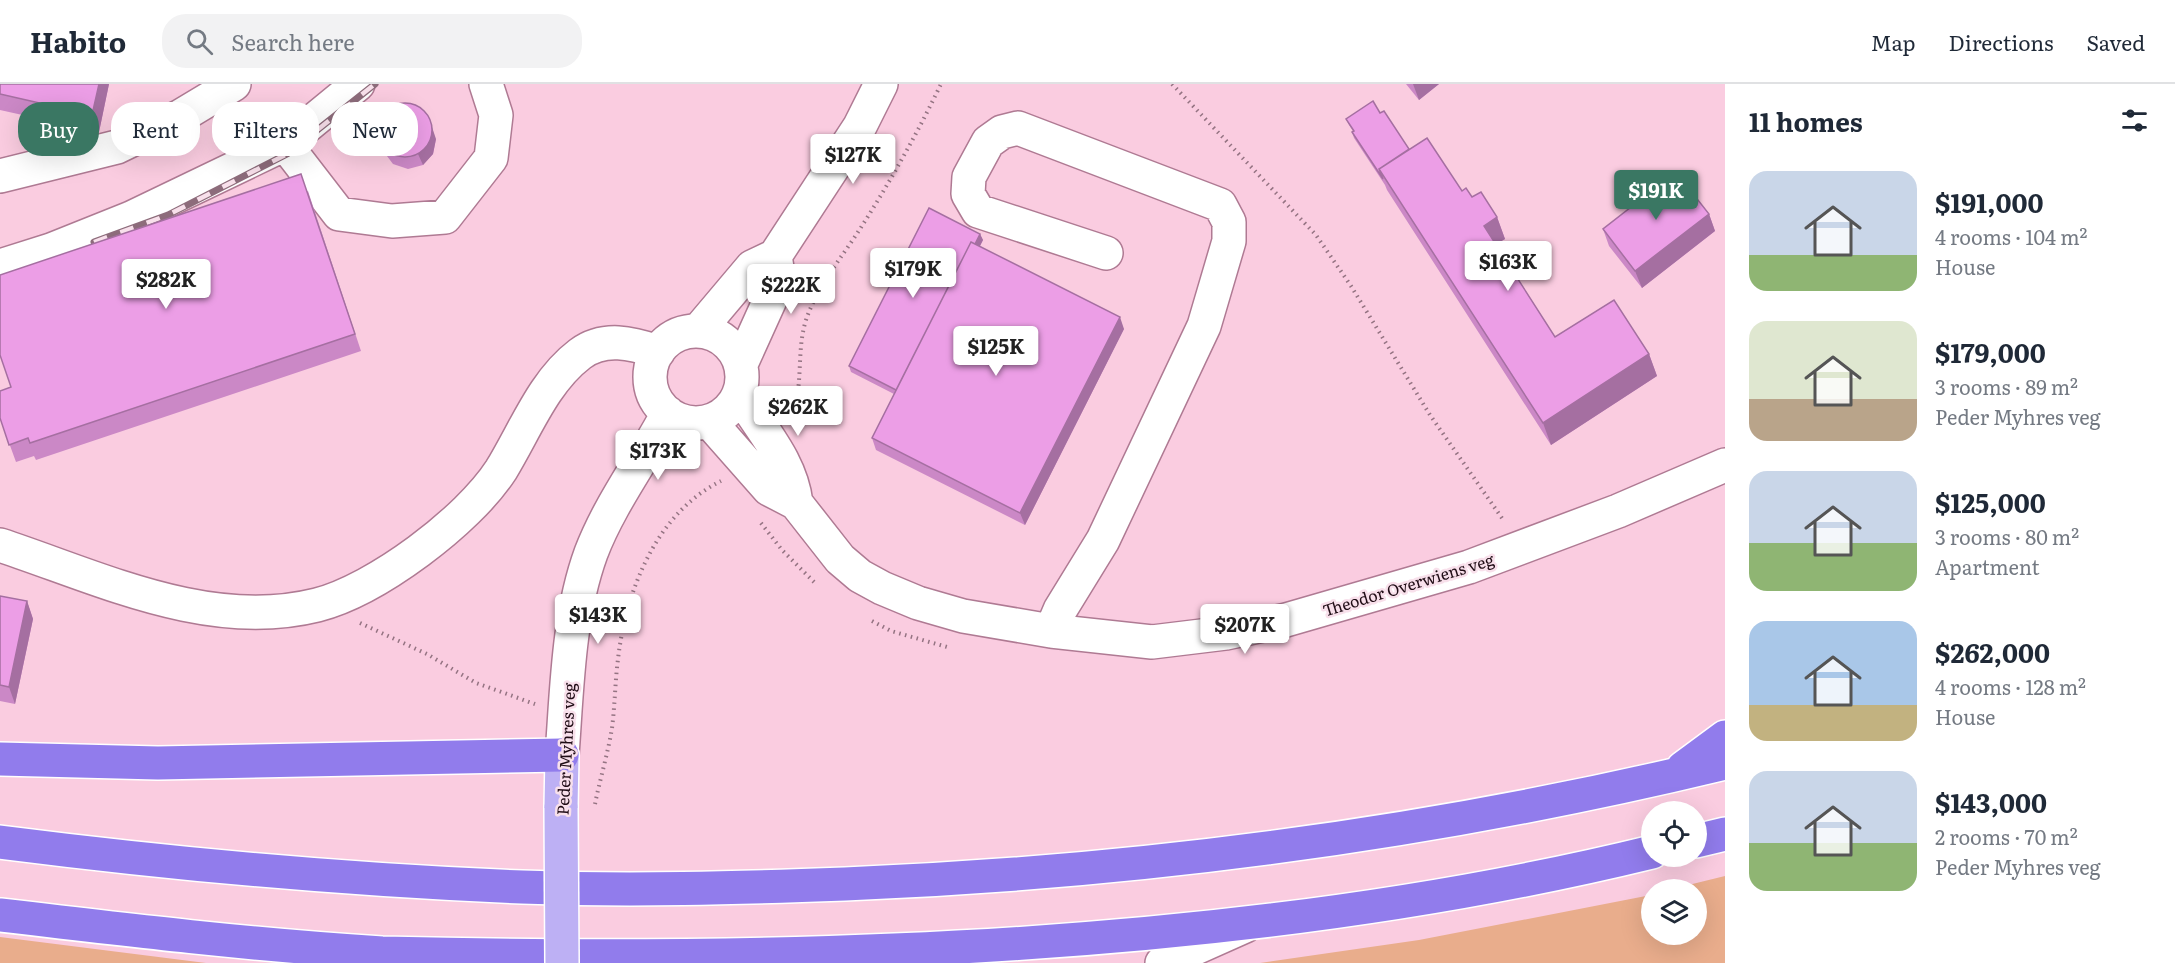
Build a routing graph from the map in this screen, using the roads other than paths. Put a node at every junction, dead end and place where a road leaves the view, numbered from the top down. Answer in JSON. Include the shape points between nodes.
{"nodes":[{"id":1,"x":234,"y":84,"type":"edge"},
{"id":2,"x":358,"y":84,"type":"edge"},
{"id":3,"x":486,"y":84,"type":"edge"},
{"id":4,"x":881,"y":84,"type":"edge"},
{"id":5,"x":319,"y":116,"type":"edge"},
{"id":6,"x":260,"y":156,"type":"edge"},
{"id":7,"x":294,"y":156,"type":"edge"},
{"id":8,"x":0,"y":176,"type":"edge"},
{"id":9,"x":1106,"y":253,"type":"dead end"},
{"id":10,"x":775,"y":256,"type":"junction"},
{"id":11,"x":0,"y":266,"type":"edge"},
{"id":12,"x":698,"y":331,"type":"junction"},
{"id":13,"x":658,"y":352,"type":"junction"},
{"id":14,"x":740,"y":378,"type":"junction"},
{"id":15,"x":668,"y":413,"type":"junction"},
{"id":16,"x":709,"y":421,"type":"junction"},
{"id":17,"x":762,"y":456,"type":"junction"},
{"id":18,"x":1725,"y":465,"type":"edge"},
{"id":19,"x":0,"y":545,"type":"edge"},
{"id":20,"x":1051,"y":631,"type":"junction"},
{"id":21,"x":1725,"y":737,"type":"edge"},
{"id":22,"x":562,"y":755,"type":"junction"},
{"id":23,"x":0,"y":759,"type":"edge"},
{"id":24,"x":1725,"y":763,"type":"edge"},
{"id":25,"x":1673,"y":776,"type":"junction"},
{"id":26,"x":1725,"y":834,"type":"edge"},
{"id":27,"x":1707,"y":838,"type":"edge"},
{"id":28,"x":0,"y":842,"type":"edge"},
{"id":29,"x":1641,"y":854,"type":"edge"},
{"id":30,"x":0,"y":915,"type":"edge"},
{"id":31,"x":1245,"y":926,"type":"junction"},
{"id":32,"x":562,"y":963,"type":"edge"},
{"id":33,"x":1162,"y":963,"type":"edge"}],
"edges":[{"from":1,"to":8,"type":"street","via":[[181,116],[117,147]]},
{"from":2,"to":5,"type":"street"},
{"from":3,"to":7,"type":"street","via":[[496,115],[491,158],[445,217],[392,221],[339,214]]},
{"from":4,"to":10,"type":"street","via":[[854,134]]},
{"from":6,"to":11,"type":"street","via":[[131,218]]},
{"from":9,"to":20,"type":"street","via":[[978,211],[968,194],[969,177],[988,142],[1002,132],[1018,128],[1220,205],[1229,222],[1229,241],[1204,326],[1103,540]]},
{"from":10,"to":12,"type":"street","via":[[752,267]]},
{"from":10,"to":14,"type":"street","via":[[779,280]]},
{"from":12,"to":13,"type":"street","via":[[684,332]]},
{"from":12,"to":14,"type":"street","via":[[725,340],[735,351]]},
{"from":13,"to":15,"type":"street","via":[[650,375],[652,389]]},
{"from":13,"to":19,"type":"street","via":[[618,342],[592,347],[580,354],[545,393],[499,472],[461,515],[402,564],[318,605],[267,613],[218,612],[173,603]]},
{"from":14,"to":16,"type":"street","via":[[732,405]]},
{"from":14,"to":17,"type":"street","name":"Theodor Overwiens veg"},
{"from":15,"to":16,"type":"street","via":[[694,423]]},
{"from":15,"to":22,"type":"street","name":"Peder Myhres veg","via":[[591,553],[571,652]]},
{"from":16,"to":17,"type":"street","name":"Theodor Overwiens veg"},
{"from":17,"to":20,"type":"street","name":"Theodor Overwiens veg","via":[[769,489],[796,502],[840,559],[860,576],[918,603],[963,616]]},
{"from":18,"to":20,"type":"street","name":"Theodor Overwiens veg","via":[[1618,511],[1469,567],[1286,620],[1226,633],[1152,642]]},
{"from":21,"to":25,"type":"highway"},
{"from":22,"to":23,"type":"highway","via":[[158,763]]},
{"from":22,"to":32,"type":"main road","name":"Peder Myhres veg","bridge":true},
{"from":24,"to":25,"type":"highway"},
{"from":25,"to":28,"type":"highway","via":[[1526,807],[1316,843],[1038,874],[874,883],[670,889],[524,887],[260,870]]},
{"from":26,"to":27,"type":"highway"},
{"from":29,"to":31,"type":"highway","via":[[1448,895]]},
{"from":30,"to":31,"type":"highway","via":[[227,941],[526,960],[910,955],[1045,947]]},
{"from":31,"to":33,"type":"street"}]}
